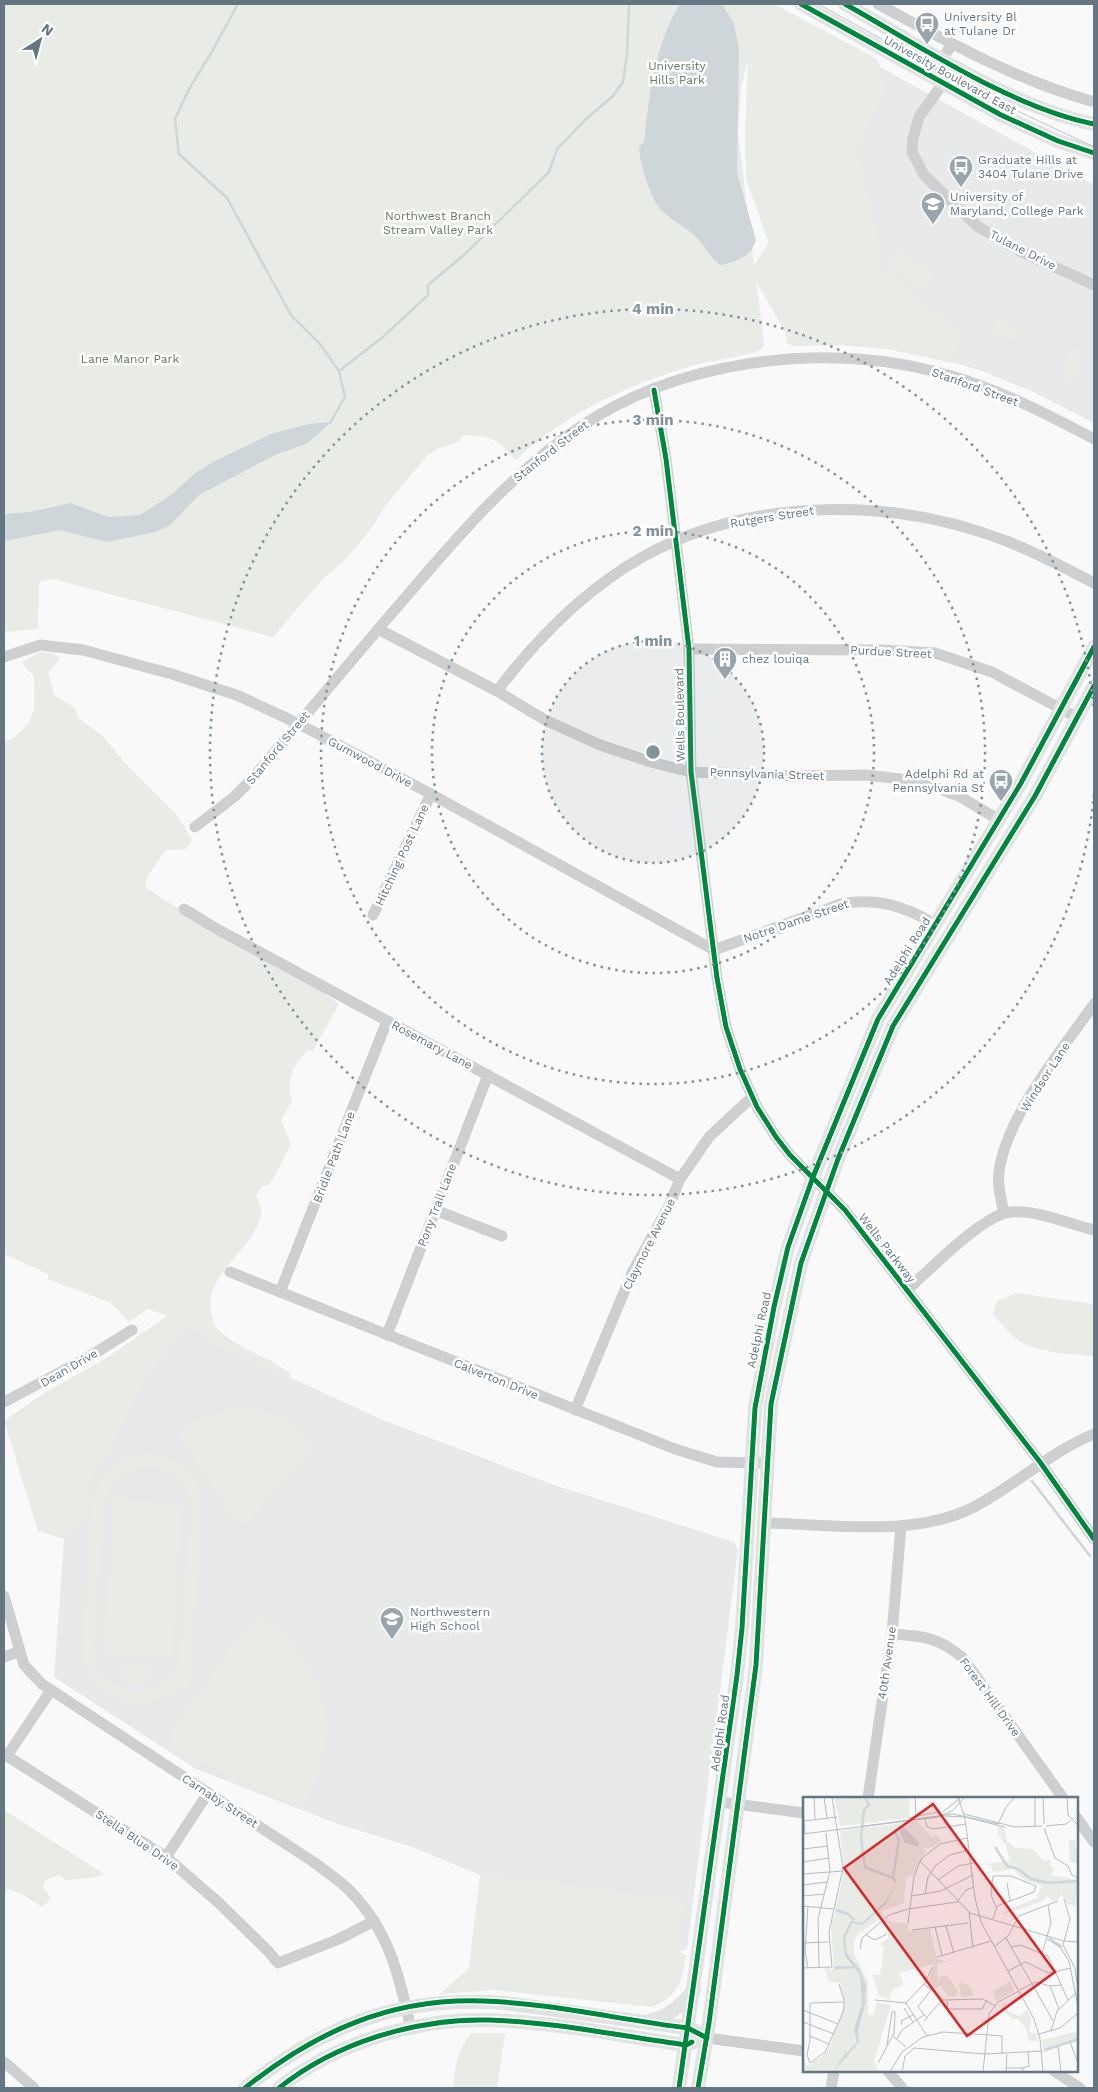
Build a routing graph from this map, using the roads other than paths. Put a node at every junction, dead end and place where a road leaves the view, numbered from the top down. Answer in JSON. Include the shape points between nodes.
{"nodes":[{"id":1,"x":801,"y":4,"type":"edge"},
{"id":2,"x":845,"y":4,"type":"edge"},
{"id":3,"x":885,"y":6,"type":"edge"},
{"id":4,"x":878,"y":22,"type":"junction"},
{"id":5,"x":952,"y":44,"type":"junction"},
{"id":6,"x":942,"y":58,"type":"junction"},
{"id":7,"x":937,"y":79,"type":"junction"},
{"id":8,"x":1091,"y":101,"type":"dead end"},
{"id":9,"x":1076,"y":120,"type":"junction"},
{"id":10,"x":1094,"y":124,"type":"edge"},
{"id":11,"x":1094,"y":128,"type":"edge"},
{"id":12,"x":1074,"y":147,"type":"junction"},
{"id":13,"x":1094,"y":152,"type":"edge"},
{"id":14,"x":1094,"y":156,"type":"edge"},
{"id":15,"x":1094,"y":285,"type":"edge"},
{"id":16,"x":654,"y":390,"type":"junction"},
{"id":17,"x":1094,"y":438,"type":"edge"},
{"id":18,"x":677,"y":542,"type":"junction"},
{"id":19,"x":1094,"y":583,"type":"edge"},
{"id":20,"x":378,"y":629,"type":"junction"},
{"id":21,"x":1094,"y":647,"type":"edge"},
{"id":22,"x":689,"y":649,"type":"junction"},
{"id":23,"x":4,"y":657,"type":"edge"},
{"id":24,"x":1094,"y":686,"type":"edge"},
{"id":25,"x":497,"y":691,"type":"junction"},
{"id":26,"x":1062,"y":710,"type":"junction"},
{"id":27,"x":1078,"y":718,"type":"junction"},
{"id":28,"x":299,"y":724,"type":"junction"},
{"id":29,"x":691,"y":772,"type":"junction"},
{"id":30,"x":431,"y":794,"type":"junction"},
{"id":31,"x":999,"y":820,"type":"junction"},
{"id":32,"x":195,"y":827,"type":"dead end"},
{"id":33,"x":184,"y":909,"type":"dead end"},
{"id":34,"x":373,"y":916,"type":"dead end"},
{"id":35,"x":935,"y":924,"type":"junction"},
{"id":36,"x":714,"y":950,"type":"junction"},
{"id":37,"x":1094,"y":1004,"type":"edge"},
{"id":38,"x":387,"y":1021,"type":"junction"},
{"id":39,"x":488,"y":1075,"type":"junction"},
{"id":40,"x":752,"y":1097,"type":"junction"},
{"id":41,"x":813,"y":1177,"type":"junction"},
{"id":42,"x":680,"y":1179,"type":"junction"},
{"id":43,"x":827,"y":1191,"type":"junction"},
{"id":44,"x":435,"y":1210,"type":"junction"},
{"id":45,"x":1004,"y":1213,"type":"junction"},
{"id":46,"x":1094,"y":1230,"type":"edge"},
{"id":47,"x":502,"y":1236,"type":"dead end"},
{"id":48,"x":230,"y":1272,"type":"dead end"},
{"id":49,"x":907,"y":1290,"type":"junction"},
{"id":50,"x":280,"y":1292,"type":"junction"},
{"id":51,"x":132,"y":1330,"type":"dead end"},
{"id":52,"x":387,"y":1335,"type":"junction"},
{"id":53,"x":4,"y":1402,"type":"edge"},
{"id":54,"x":576,"y":1410,"type":"junction"},
{"id":55,"x":1094,"y":1434,"type":"edge"},
{"id":56,"x":1040,"y":1462,"type":"junction"},
{"id":57,"x":751,"y":1463,"type":"junction"},
{"id":58,"x":767,"y":1463,"type":"junction"},
{"id":59,"x":765,"y":1523,"type":"junction"},
{"id":60,"x":901,"y":1526,"type":"junction"},
{"id":61,"x":1094,"y":1539,"type":"edge"},
{"id":62,"x":4,"y":1596,"type":"edge"},
{"id":63,"x":892,"y":1634,"type":"junction"},
{"id":64,"x":18,"y":1652,"type":"junction"},
{"id":65,"x":4,"y":1658,"type":"edge"},
{"id":66,"x":50,"y":1690,"type":"junction"},
{"id":67,"x":208,"y":1793,"type":"junction"},
{"id":68,"x":868,"y":1797,"type":"edge"},
{"id":69,"x":1062,"y":1797,"type":"edge"},
{"id":70,"x":720,"y":1802,"type":"junction"},
{"id":71,"x":736,"y":1804,"type":"junction"},
{"id":72,"x":803,"y":1813,"type":"edge"},
{"id":73,"x":1078,"y":1819,"type":"edge"},
{"id":74,"x":1094,"y":1842,"type":"edge"},
{"id":75,"x":166,"y":1857,"type":"junction"},
{"id":76,"x":374,"y":1921,"type":"junction"},
{"id":77,"x":694,"y":1990,"type":"junction"},
{"id":78,"x":406,"y":2008,"type":"junction"},
{"id":79,"x":643,"y":2022,"type":"junction"},
{"id":80,"x":688,"y":2028,"type":"junction"},
{"id":81,"x":411,"y":2029,"type":"junction"},
{"id":82,"x":707,"y":2038,"type":"junction"},
{"id":83,"x":686,"y":2045,"type":"junction"},
{"id":84,"x":803,"y":2051,"type":"edge"},
{"id":85,"x":4,"y":2062,"type":"edge"},
{"id":86,"x":834,"y":2072,"type":"edge"},
{"id":87,"x":889,"y":2072,"type":"edge"},
{"id":88,"x":1056,"y":2072,"type":"edge"},
{"id":89,"x":34,"y":2088,"type":"edge"},
{"id":90,"x":245,"y":2088,"type":"edge"},
{"id":91,"x":279,"y":2088,"type":"edge"},
{"id":92,"x":680,"y":2088,"type":"edge"},
{"id":93,"x":698,"y":2088,"type":"edge"},
{"id":94,"x":831,"y":2088,"type":"edge"},
{"id":95,"x":902,"y":2088,"type":"edge"},
{"id":96,"x":1080,"y":2088,"type":"edge"}],
"edges":[{"from":1,"to":7,"type":"main road","name":"University Boulevard East"},
{"from":2,"to":4,"type":"main road","name":"University Boulevard East"},
{"from":3,"to":4,"type":"street"},
{"from":3,"to":5,"type":"street"},
{"from":4,"to":6,"type":"main road","name":"University Boulevard East"},
{"from":5,"to":6,"type":"street","name":"Tulane Drive"},
{"from":5,"to":8,"type":"street","via":[[1023,77]]},
{"from":6,"to":7,"type":"street","name":"Tulane Drive"},
{"from":6,"to":9,"type":"main road","name":"University Boulevard East","via":[[1012,94]]},
{"from":7,"to":12,"type":"main road","name":"University Boulevard East","via":[[1024,126]]},
{"from":7,"to":15,"type":"street","name":"Tulane Drive","via":[[931,98],[919,117],[912,145],[914,159],[924,175],[977,226],[1022,252]]},
{"from":9,"to":10,"type":"main road","name":"University Boulevard East"},
{"from":9,"to":11,"type":"main road"},
{"from":12,"to":13,"type":"main road","name":"University Boulevard East"},
{"from":12,"to":14,"type":"main road"},
{"from":16,"to":17,"type":"street","name":"Stanford Street","via":[[708,372],[757,362],[808,358],[873,360],[963,380],[1016,400]]},
{"from":16,"to":18,"type":"street","name":"Wells Boulevard"},
{"from":16,"to":20,"type":"street","name":"Stanford Street","via":[[596,417],[529,466],[465,528]]},
{"from":18,"to":19,"type":"street","name":"Rutgers Street","via":[[758,517],[828,509],[876,510],[942,522],[998,538]]},
{"from":18,"to":22,"type":"street","name":"Wells Boulevard"},
{"from":18,"to":25,"type":"street","name":"Rutgers Street","via":[[648,554],[575,605],[535,645]]},
{"from":20,"to":25,"type":"street","name":"Pennsylvania Street"},
{"from":20,"to":28,"type":"street","name":"Stanford Street"},
{"from":21,"to":26,"type":"main road","name":"Adelphi Road"},
{"from":22,"to":26,"type":"street","name":"Purdue Street","via":[[883,650],[935,654],[992,672]]},
{"from":22,"to":29,"type":"street","name":"Wells Boulevard"},
{"from":23,"to":28,"type":"street","name":"Gumwood Drive","via":[[40,645],[83,650],[214,687]]},
{"from":24,"to":27,"type":"main road","name":"Adelphi Road"},
{"from":25,"to":29,"type":"street","name":"Pennsylvania Street","via":[[545,720],[600,745]]},
{"from":26,"to":27,"type":"street","name":"Purdue Street"},
{"from":26,"to":31,"type":"main road","name":"Adelphi Road"},
{"from":27,"to":43,"type":"main road","name":"Adelphi Road","via":[[1035,796],[893,1026]]},
{"from":28,"to":30,"type":"street","name":"Gumwood Drive"},
{"from":28,"to":32,"type":"street","name":"Stanford Street","via":[[243,789]]},
{"from":29,"to":31,"type":"street","name":"Pennsylvania Street","via":[[896,778],[924,783],[951,793]]},
{"from":29,"to":36,"type":"street","name":"Wells Boulevard"},
{"from":30,"to":34,"type":"street","name":"Hitching Post Lane"},
{"from":30,"to":36,"type":"street","name":"Gumwood Drive"},
{"from":31,"to":35,"type":"main road","name":"Adelphi Road"},
{"from":33,"to":38,"type":"street","name":"Rosemary Lane"},
{"from":35,"to":36,"type":"street","name":"Notre Dame Street","via":[[889,903],[856,901]]},
{"from":35,"to":41,"type":"main road","name":"Adelphi Road","via":[[872,1030]]},
{"from":36,"to":40,"type":"street","name":"Wells Parkway","via":[[726,1027]]},
{"from":37,"to":45,"type":"street","name":"Windsor Lane","via":[[1033,1091],[1013,1128],[999,1171]]},
{"from":38,"to":39,"type":"street","name":"Rosemary Lane"},
{"from":38,"to":50,"type":"street","name":"Bridle Path Lane"},
{"from":39,"to":42,"type":"street","name":"Rosemary Lane"},
{"from":39,"to":44,"type":"street","name":"Pony Trail Lane"},
{"from":40,"to":41,"type":"street","name":"Wells Parkway","via":[[776,1137]]},
{"from":40,"to":42,"type":"street","name":"Claymore Avenue","via":[[709,1137]]},
{"from":41,"to":43,"type":"street","name":"Wells Parkway"},
{"from":41,"to":57,"type":"main road","name":"Adelphi Road","via":[[779,1283],[758,1388]]},
{"from":42,"to":54,"type":"street","name":"Claymore Avenue","via":[[632,1273]]},
{"from":43,"to":49,"type":"street","name":"Wells Parkway"},
{"from":43,"to":58,"type":"main road","name":"Adelphi Road","via":[[801,1263],[771,1404]]},
{"from":44,"to":47,"type":"street"},
{"from":44,"to":52,"type":"street","name":"Pony Trail Lane"},
{"from":45,"to":46,"type":"street","via":[[1031,1213]]},
{"from":45,"to":49,"type":"street","via":[[981,1226]]},
{"from":48,"to":50,"type":"street","name":"Calverton Drive"},
{"from":49,"to":56,"type":"street","name":"Wells Parkway"},
{"from":50,"to":52,"type":"street","name":"Calverton Drive"},
{"from":51,"to":53,"type":"street","name":"Dean Drive"},
{"from":52,"to":54,"type":"street","name":"Calverton Drive"},
{"from":54,"to":57,"type":"street","name":"Calverton Drive","via":[[706,1460]]},
{"from":55,"to":56,"type":"street"},
{"from":56,"to":60,"type":"street","via":[[972,1508],[934,1522]]},
{"from":56,"to":61,"type":"street","name":"Wells Parkway"},
{"from":57,"to":58,"type":"street","name":"Calverton Drive"},
{"from":57,"to":70,"type":"main road","name":"Adelphi Road","via":[[742,1628]]},
{"from":58,"to":59,"type":"main road","name":"Adelphi Road"},
{"from":59,"to":60,"type":"street"},
{"from":59,"to":71,"type":"main road","name":"Adelphi Road","via":[[756,1665]]},
{"from":60,"to":63,"type":"street","name":"40th Avenue"},
{"from":62,"to":64,"type":"street","name":"Carnaby Street"},
{"from":63,"to":68,"type":"street","name":"40th Avenue"},
{"from":63,"to":69,"type":"street","name":"Forest Hill Drive","via":[[930,1638],[963,1658]]},
{"from":64,"to":65,"type":"street"},
{"from":64,"to":66,"type":"street","name":"Carnaby Street","via":[[33,1676]]},
{"from":66,"to":67,"type":"street","name":"Carnaby Street"},
{"from":66,"to":75,"type":"street","name":"Stella Blue Drive","via":[[7,1756]]},
{"from":67,"to":75,"type":"street"},
{"from":67,"to":76,"type":"street","name":"Carnaby Street","via":[[312,1861],[348,1889]]},
{"from":70,"to":71,"type":"street"},
{"from":70,"to":77,"type":"main road","name":"Adelphi Road"},
{"from":71,"to":72,"type":"street"},
{"from":71,"to":82,"type":"main road","name":"Adelphi Road"},
{"from":73,"to":74,"type":"street"},
{"from":75,"to":76,"type":"street","name":"Stella Blue Drive","via":[[219,1903],[278,1963]]},
{"from":76,"to":78,"type":"street","name":"Carnaby Street","via":[[398,1972]]},
{"from":77,"to":79,"type":"main road","via":[[674,2011],[662,2018]]},
{"from":77,"to":80,"type":"main road","name":"Adelphi Road"},
{"from":78,"to":79,"type":"main road","via":[[482,2001]]},
{"from":78,"to":81,"type":"street","name":"Carnaby Street"},
{"from":78,"to":90,"type":"main road","via":[[360,2020],[310,2042]]},
{"from":79,"to":80,"type":"main road"},
{"from":80,"to":82,"type":"main road"},
{"from":80,"to":83,"type":"main road","name":"Adelphi Road"},
{"from":81,"to":83,"type":"main road","via":[[459,2021],[514,2022]]},
{"from":81,"to":91,"type":"main road","via":[[372,2038],[334,2054]]},
{"from":82,"to":83,"type":"main road"},
{"from":82,"to":84,"type":"street"},
{"from":82,"to":93,"type":"main road","name":"Adelphi Road"},
{"from":83,"to":92,"type":"main road","name":"Adelphi Road"},
{"from":85,"to":89,"type":"street"},
{"from":86,"to":94,"type":"street"},
{"from":87,"to":95,"type":"street"},
{"from":88,"to":96,"type":"street"}]}
